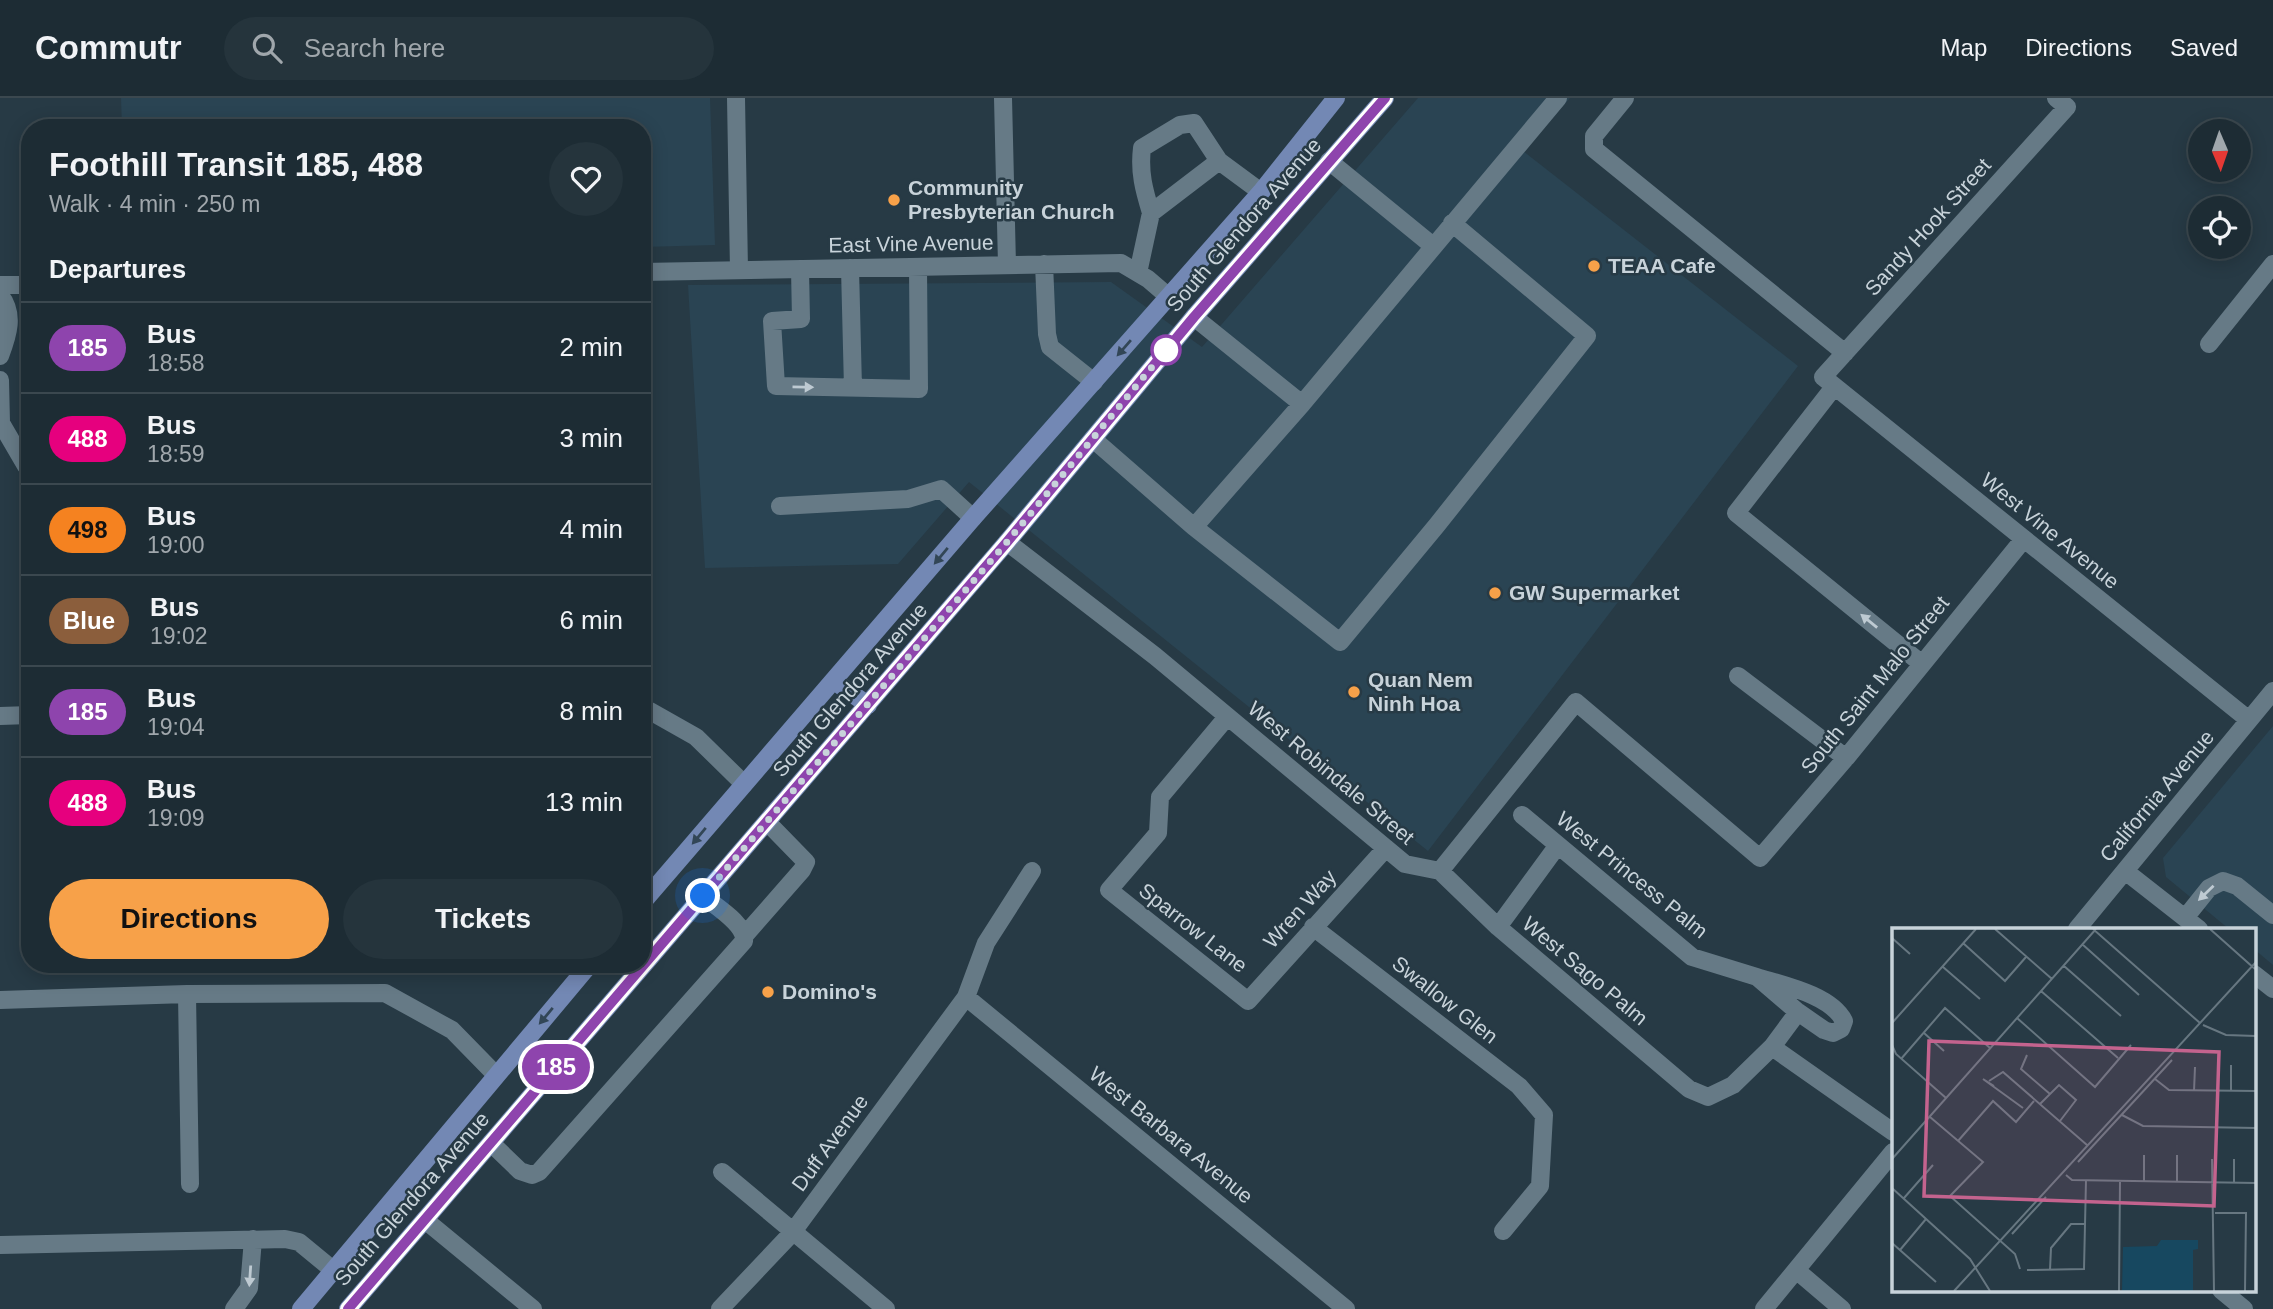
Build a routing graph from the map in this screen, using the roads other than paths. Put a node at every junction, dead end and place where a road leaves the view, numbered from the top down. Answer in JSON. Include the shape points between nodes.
{"nodes":[{"id":1,"x":736,"y":98,"type":"edge"},
{"id":2,"x":1003,"y":98,"type":"edge"},
{"id":3,"x":1336,"y":98,"type":"edge"},
{"id":4,"x":1385,"y":98,"type":"edge"},
{"id":5,"x":1558,"y":98,"type":"edge"},
{"id":6,"x":1625,"y":98,"type":"edge"},
{"id":7,"x":2061,"y":102,"type":"edge"},
{"id":8,"x":1219,"y":161,"type":"junction"},
{"id":9,"x":1329,"y":161,"type":"junction"},
{"id":10,"x":1261,"y":192,"type":"junction"},
{"id":11,"x":1151,"y":213,"type":"junction"},
{"id":12,"x":1452,"y":223,"type":"junction"},
{"id":13,"x":1433,"y":246,"type":"junction"},
{"id":14,"x":1044,"y":264,"type":"junction"},
{"id":15,"x":2273,"y":264,"type":"edge"},
{"id":16,"x":1007,"y":265,"type":"junction"},
{"id":17,"x":918,"y":267,"type":"junction"},
{"id":18,"x":849,"y":268,"type":"junction"},
{"id":19,"x":800,"y":269,"type":"junction"},
{"id":20,"x":739,"y":270,"type":"junction"},
{"id":21,"x":651,"y":272,"type":"edge"},
{"id":22,"x":1138,"y":274,"type":"junction"},
{"id":23,"x":0,"y":285,"type":"edge"},
{"id":24,"x":21,"y":285,"type":"edge"},
{"id":25,"x":0,"y":295,"type":"edge"},
{"id":26,"x":1169,"y":297,"type":"junction"},
{"id":27,"x":1194,"y":317,"type":"junction"},
{"id":28,"x":2209,"y":344,"type":"dead end"},
{"id":29,"x":1845,"y":353,"type":"junction"},
{"id":30,"x":0,"y":356,"type":"edge"},
{"id":31,"x":0,"y":380,"type":"edge"},
{"id":32,"x":1094,"y":382,"type":"junction"},
{"id":33,"x":1828,"y":382,"type":"junction"},
{"id":34,"x":853,"y":388,"type":"junction"},
{"id":35,"x":1302,"y":404,"type":"junction"},
{"id":36,"x":1093,"y":439,"type":"junction"},
{"id":37,"x":21,"y":457,"type":"edge"},
{"id":38,"x":780,"y":506,"type":"dead end"},
{"id":39,"x":973,"y":519,"type":"junction"},
{"id":40,"x":1194,"y":527,"type":"junction"},
{"id":41,"x":2023,"y":540,"type":"junction"},
{"id":42,"x":1007,"y":542,"type":"junction"},
{"id":43,"x":1922,"y":664,"type":"junction"},
{"id":44,"x":1738,"y":676,"type":"dead end"},
{"id":45,"x":834,"y":681,"type":"junction"},
{"id":46,"x":2273,"y":691,"type":"edge"},
{"id":47,"x":868,"y":705,"type":"junction"},
{"id":48,"x":651,"y":712,"type":"edge"},
{"id":49,"x":21,"y":715,"type":"edge"},
{"id":50,"x":0,"y":716,"type":"edge"},
{"id":51,"x":1227,"y":717,"type":"junction"},
{"id":52,"x":2249,"y":720,"type":"junction"},
{"id":53,"x":1846,"y":758,"type":"junction"},
{"id":54,"x":744,"y":784,"type":"junction"},
{"id":55,"x":1522,"y":816,"type":"dead end"},
{"id":56,"x":767,"y":822,"type":"junction"},
{"id":57,"x":1558,"y":845,"type":"junction"},
{"id":58,"x":1386,"y":848,"type":"junction"},
{"id":59,"x":1032,"y":871,"type":"dead end"},
{"id":60,"x":1440,"y":871,"type":"junction"},
{"id":61,"x":2125,"y":871,"type":"junction"},
{"id":62,"x":651,"y":892,"type":"edge"},
{"id":63,"x":703,"y":896,"type":"junction"},
{"id":64,"x":2273,"y":915,"type":"edge"},
{"id":65,"x":2185,"y":918,"type":"junction"},
{"id":66,"x":1498,"y":927,"type":"junction"},
{"id":67,"x":1313,"y":928,"type":"junction"},
{"id":68,"x":2078,"y":928,"type":"edge"},
{"id":69,"x":2198,"y":928,"type":"edge"},
{"id":70,"x":745,"y":935,"type":"junction"},
{"id":71,"x":651,"y":957,"type":"edge"},
{"id":72,"x":582,"y":973,"type":"edge"},
{"id":73,"x":637,"y":973,"type":"edge"},
{"id":74,"x":2256,"y":976,"type":"edge"},
{"id":75,"x":1757,"y":977,"type":"junction"},
{"id":76,"x":2273,"y":989,"type":"edge"},
{"id":77,"x":187,"y":994,"type":"junction"},
{"id":78,"x":966,"y":996,"type":"junction"},
{"id":79,"x":0,"y":1000,"type":"edge"},
{"id":80,"x":1248,"y":1001,"type":"joint"},
{"id":81,"x":1798,"y":1012,"type":"junction"},
{"id":82,"x":1772,"y":1047,"type":"junction"},
{"id":83,"x":496,"y":1075,"type":"junction"},
{"id":84,"x":1892,"y":1131,"type":"edge"},
{"id":85,"x":491,"y":1143,"type":"junction"},
{"id":86,"x":1892,"y":1153,"type":"edge"},
{"id":87,"x":722,"y":1172,"type":"dead end"},
{"id":88,"x":190,"y":1184,"type":"dead end"},
{"id":89,"x":425,"y":1220,"type":"junction"},
{"id":90,"x":1503,"y":1231,"type":"dead end"},
{"id":91,"x":792,"y":1233,"type":"junction"},
{"id":92,"x":253,"y":1239,"type":"junction"},
{"id":93,"x":0,"y":1245,"type":"edge"},
{"id":94,"x":333,"y":1270,"type":"junction"},
{"id":95,"x":1796,"y":1270,"type":"junction"},
{"id":96,"x":2223,"y":1292,"type":"edge"},
{"id":97,"x":354,"y":1307,"type":"edge"},
{"id":98,"x":234,"y":1309,"type":"edge"},
{"id":99,"x":301,"y":1309,"type":"edge"},
{"id":100,"x":533,"y":1309,"type":"edge"},
{"id":101,"x":720,"y":1309,"type":"edge"},
{"id":102,"x":886,"y":1309,"type":"edge"},
{"id":103,"x":1346,"y":1309,"type":"edge"},
{"id":104,"x":1764,"y":1309,"type":"edge"},
{"id":105,"x":1842,"y":1309,"type":"edge"},
{"id":106,"x":2244,"y":1309,"type":"edge"}],
"edges":[{"from":1,"to":20,"type":"street"},
{"from":2,"to":16,"type":"street"},
{"from":3,"to":10,"type":"main road","name":"South Glendora Avenue"},
{"from":4,"to":9,"type":"main road","name":"South Glendora Avenue"},
{"from":5,"to":12,"type":"street"},
{"from":6,"to":29,"type":"street","via":[[1594,136],[1594,149]]},
{"from":7,"to":29,"type":"street","name":"Sandy Hook Street"},
{"from":8,"to":10,"type":"street"},
{"from":8,"to":11,"type":"street"},
{"from":8,"to":11,"type":"street","via":[[1194,123],[1180,125],[1142,148],[1143,189]]},
{"from":9,"to":13,"type":"street"},
{"from":9,"to":27,"type":"main road","name":"South Glendora Avenue"},
{"from":10,"to":26,"type":"main road","name":"South Glendora Avenue"},
{"from":11,"to":22,"type":"street"},
{"from":12,"to":13,"type":"street"},
{"from":12,"to":40,"type":"street","via":[[1587,336],[1340,642]]},
{"from":13,"to":35,"type":"street"},
{"from":14,"to":16,"type":"street","name":"East Vine Avenue"},
{"from":14,"to":22,"type":"street","name":"East Vine Avenue","via":[[1121,263]]},
{"from":14,"to":32,"type":"street","via":[[1050,347]]},
{"from":15,"to":28,"type":"street"},
{"from":16,"to":17,"type":"street","name":"East Vine Avenue"},
{"from":17,"to":18,"type":"street","name":"East Vine Avenue"},
{"from":17,"to":34,"type":"street","via":[[919,389]]},
{"from":18,"to":19,"type":"street","name":"East Vine Avenue"},
{"from":18,"to":34,"type":"street"},
{"from":19,"to":20,"type":"street","name":"East Vine Avenue"},
{"from":19,"to":34,"type":"street","one_way":true,"via":[[801,319],[772,321],[776,386]]},
{"from":20,"to":21,"type":"street","name":"East Vine Avenue"},
{"from":22,"to":26,"type":"street","name":"East Vine Avenue"},
{"from":23,"to":24,"type":"street"},
{"from":25,"to":30,"type":"street","via":[[8,306],[9,332]]},
{"from":26,"to":32,"type":"main road","name":"South Glendora Avenue","one_way":true},
{"from":27,"to":35,"type":"street"},
{"from":27,"to":36,"type":"main road","name":"South Glendora Avenue"},
{"from":29,"to":33,"type":"street","name":"Sandy Hook Street"},
{"from":31,"to":37,"type":"street","via":[[1,423]]},
{"from":32,"to":39,"type":"main road","name":"South Glendora Avenue"},
{"from":33,"to":41,"type":"street","name":"West Vine Avenue"},
{"from":43,"to":33,"type":"street","name":"Sandy Hook Street","one_way":true,"via":[[1736,513]]},
{"from":35,"to":40,"type":"street"},
{"from":36,"to":40,"type":"street"},
{"from":36,"to":42,"type":"main road","name":"South Glendora Avenue"},
{"from":38,"to":39,"type":"street","via":[[908,499],[941,489]]},
{"from":39,"to":45,"type":"main road","name":"South Glendora Avenue","one_way":true},
{"from":41,"to":43,"type":"street","name":"South Saint Malo Street"},
{"from":41,"to":52,"type":"street","name":"West Vine Avenue"},
{"from":42,"to":47,"type":"main road","name":"South Glendora Avenue"},
{"from":42,"to":51,"type":"street","name":"West Robindale Street"},
{"from":43,"to":53,"type":"street","name":"South Saint Malo Street"},
{"from":44,"to":53,"type":"street"},
{"from":45,"to":47,"type":"main road"},
{"from":45,"to":54,"type":"main road","name":"South Glendora Avenue"},
{"from":46,"to":52,"type":"street","name":"California Avenue"},
{"from":47,"to":56,"type":"main road","name":"South Glendora Avenue"},
{"from":48,"to":54,"type":"street","via":[[696,737]]},
{"from":49,"to":50,"type":"street"},
{"from":51,"to":58,"type":"street","name":"West Robindale Street"},
{"from":51,"to":80,"type":"street","name":"Sparrow Lane","via":[[1160,797],[1158,833],[1109,890]]},
{"from":52,"to":61,"type":"street","name":"California Avenue"},
{"from":53,"to":60,"type":"street","name":"South Saint Malo Street","via":[[1760,858],[1576,702]]},
{"from":54,"to":62,"type":"main road","name":"South Glendora Avenue","one_way":true},
{"from":55,"to":57,"type":"street","name":"West Princess Palm"},
{"from":56,"to":63,"type":"main road","name":"South Glendora Avenue"},
{"from":56,"to":70,"type":"street","via":[[806,862]]},
{"from":57,"to":66,"type":"street"},
{"from":57,"to":75,"type":"street","name":"West Princess Palm","via":[[1692,957]]},
{"from":58,"to":60,"type":"street","name":"West Robindale Street","via":[[1405,864]]},
{"from":58,"to":67,"type":"street","name":"Wren Way"},
{"from":59,"to":78,"type":"street","name":"Duff Avenue","via":[[986,943]]},
{"from":60,"to":66,"type":"street","name":"West Sago Palm"},
{"from":61,"to":65,"type":"street"},
{"from":61,"to":68,"type":"street","name":"California Avenue"},
{"from":63,"to":70,"type":"street"},
{"from":63,"to":71,"type":"main road","name":"South Glendora Avenue"},
{"from":64,"to":65,"type":"street","one_way":true,"via":[[2237,886],[2222,881],[2208,888]]},
{"from":65,"to":69,"type":"street"},
{"from":66,"to":82,"type":"street","name":"West Sago Palm","via":[[1689,1089],[1708,1097],[1733,1085]]},
{"from":67,"to":80,"type":"street","name":"Wren Way"},
{"from":67,"to":90,"type":"street","name":"Swallow Glen","via":[[1519,1086],[1544,1115],[1540,1186]]},
{"from":70,"to":85,"type":"street","via":[[539,1172],[520,1171]]},
{"from":72,"to":83,"type":"main road","name":"South Glendora Avenue","one_way":true},
{"from":73,"to":85,"type":"main road","name":"South Glendora Avenue"},
{"from":74,"to":76,"type":"street"},
{"from":75,"to":81,"type":"street","name":"West Princess Palm"},
{"from":75,"to":81,"type":"street","name":"West Princess Palm","via":[[1811,994],[1840,1013],[1844,1021],[1833,1033]]},
{"from":77,"to":79,"type":"street"},
{"from":77,"to":83,"type":"street","via":[[386,993],[452,1030]]},
{"from":77,"to":88,"type":"street"},
{"from":78,"to":91,"type":"street","name":"Duff Avenue"},
{"from":78,"to":103,"type":"street","name":"West Barbara Avenue"},
{"from":81,"to":82,"type":"street"},
{"from":82,"to":84,"type":"street"},
{"from":83,"to":94,"type":"main road","name":"South Glendora Avenue"},
{"from":85,"to":89,"type":"main road","name":"South Glendora Avenue"},
{"from":86,"to":95,"type":"street"},
{"from":87,"to":91,"type":"street"},
{"from":89,"to":97,"type":"main road","name":"South Glendora Avenue"},
{"from":89,"to":100,"type":"street"},
{"from":91,"to":101,"type":"street","name":"Duff Avenue"},
{"from":91,"to":102,"type":"street"},
{"from":92,"to":93,"type":"street"},
{"from":92,"to":94,"type":"street","via":[[299,1242]]},
{"from":92,"to":98,"type":"street","one_way":true,"via":[[249,1288]]},
{"from":94,"to":99,"type":"main road","name":"South Glendora Avenue"},
{"from":95,"to":104,"type":"street"},
{"from":95,"to":105,"type":"street"},
{"from":96,"to":106,"type":"street"}]}
